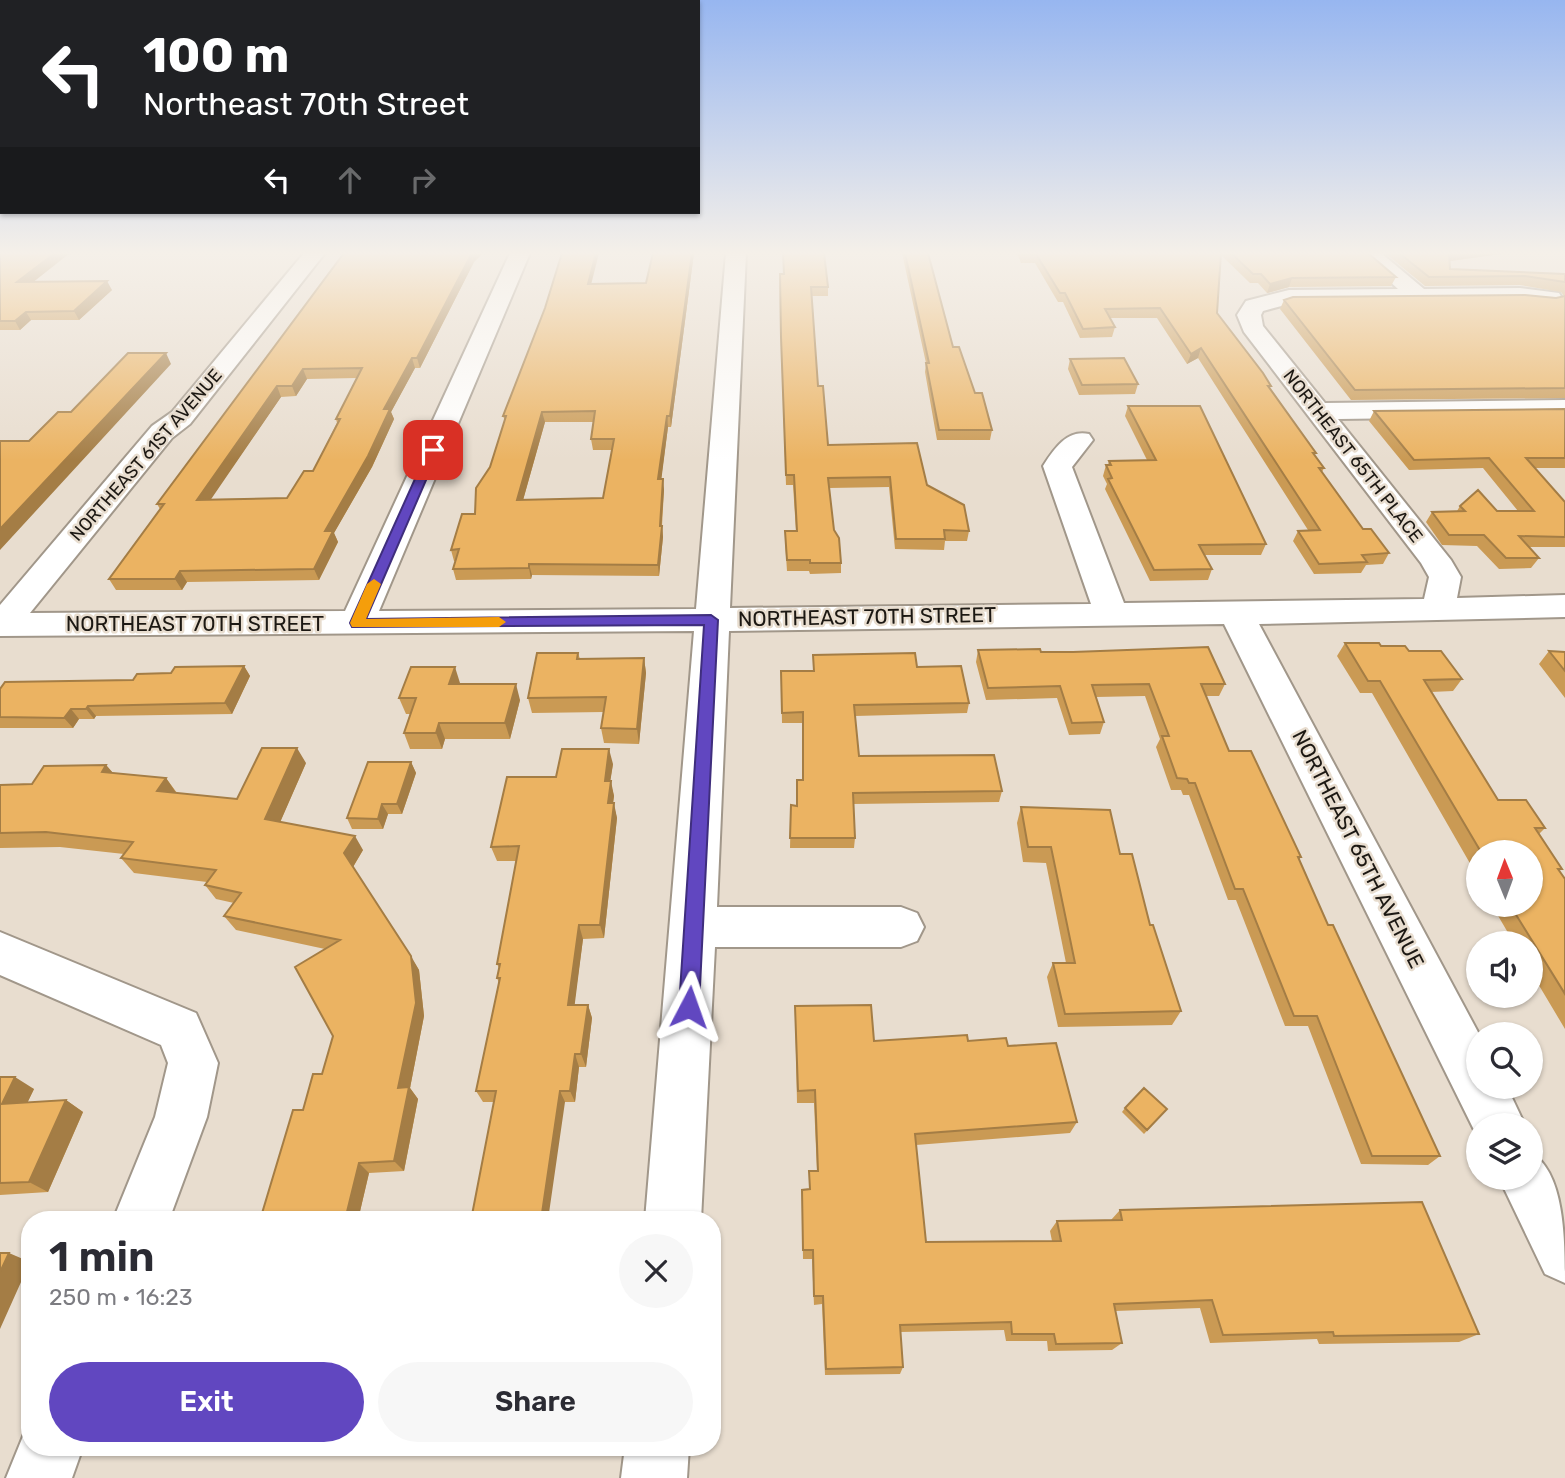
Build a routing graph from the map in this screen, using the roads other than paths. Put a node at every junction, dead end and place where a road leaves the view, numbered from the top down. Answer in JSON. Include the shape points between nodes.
{"nodes":[{"id":1,"x":260,"y":322,"type":"edge"},
{"id":2,"x":490,"y":322,"type":"edge"},
{"id":3,"x":731,"y":322,"type":"edge"},
{"id":4,"x":1251,"y":322,"type":"edge"},
{"id":5,"x":1565,"y":408,"type":"edge"},
{"id":6,"x":1317,"y":411,"type":"junction"},
{"id":7,"x":1079,"y":440,"type":"dead end"},
{"id":8,"x":1565,"y":606,"type":"edge"},
{"id":9,"x":1438,"y":610,"type":"junction"},
{"id":10,"x":1111,"y":613,"type":"junction"},
{"id":11,"x":1236,"y":613,"type":"junction"},
{"id":12,"x":711,"y":620,"type":"junction"},
{"id":13,"x":357,"y":623,"type":"junction"},
{"id":14,"x":1,"y":625,"type":"edge"},
{"id":15,"x":695,"y":927,"type":"junction"},
{"id":16,"x":901,"y":927,"type":"dead end"},
{"id":17,"x":0,"y":953,"type":"edge"},
{"id":18,"x":1466,"y":1061,"type":"edge"},
{"id":19,"x":1532,"y":1190,"type":"edge"},
{"id":20,"x":144,"y":1211,"type":"edge"},
{"id":21,"x":674,"y":1211,"type":"edge"},
{"id":22,"x":1565,"y":1254,"type":"edge"},
{"id":23,"x":48,"y":1456,"type":"edge"},
{"id":24,"x":656,"y":1456,"type":"edge"},
{"id":25,"x":39,"y":1478,"type":"edge"},
{"id":26,"x":654,"y":1478,"type":"edge"}],
"edges":[{"from":1,"to":14,"type":"street","name":"NORTHEAST 61ST AVENUE"},
{"from":2,"to":13,"type":"street"},
{"from":3,"to":12,"type":"street"},
{"from":4,"to":6,"type":"street","name":"NORTHEAST 65TH PLACE"},
{"from":5,"to":6,"type":"street"},
{"from":6,"to":9,"type":"street","name":"NORTHEAST 65TH PLACE","via":[[1440,568],[1445,577]]},
{"from":7,"to":10,"type":"street","via":[[1057,466]]},
{"from":8,"to":9,"type":"street","name":"NORTHEAST 70TH STREET"},
{"from":9,"to":11,"type":"street","name":"NORTHEAST 70TH STREET"},
{"from":10,"to":11,"type":"street","name":"NORTHEAST 70TH STREET"},
{"from":10,"to":12,"type":"street","name":"NORTHEAST 70TH STREET"},
{"from":11,"to":18,"type":"street","name":"NORTHEAST 65TH AVENUE"},
{"from":12,"to":13,"type":"street","name":"NORTHEAST 70TH STREET"},
{"from":12,"to":15,"type":"street"},
{"from":13,"to":14,"type":"street","name":"NORTHEAST 70TH STREET"},
{"from":15,"to":16,"type":"street"},
{"from":15,"to":21,"type":"street"},
{"from":17,"to":20,"type":"street","via":[[179,1029],[192,1063],[181,1117]]},
{"from":19,"to":22,"type":"street"},
{"from":23,"to":25,"type":"street"},
{"from":24,"to":26,"type":"street"}]}
